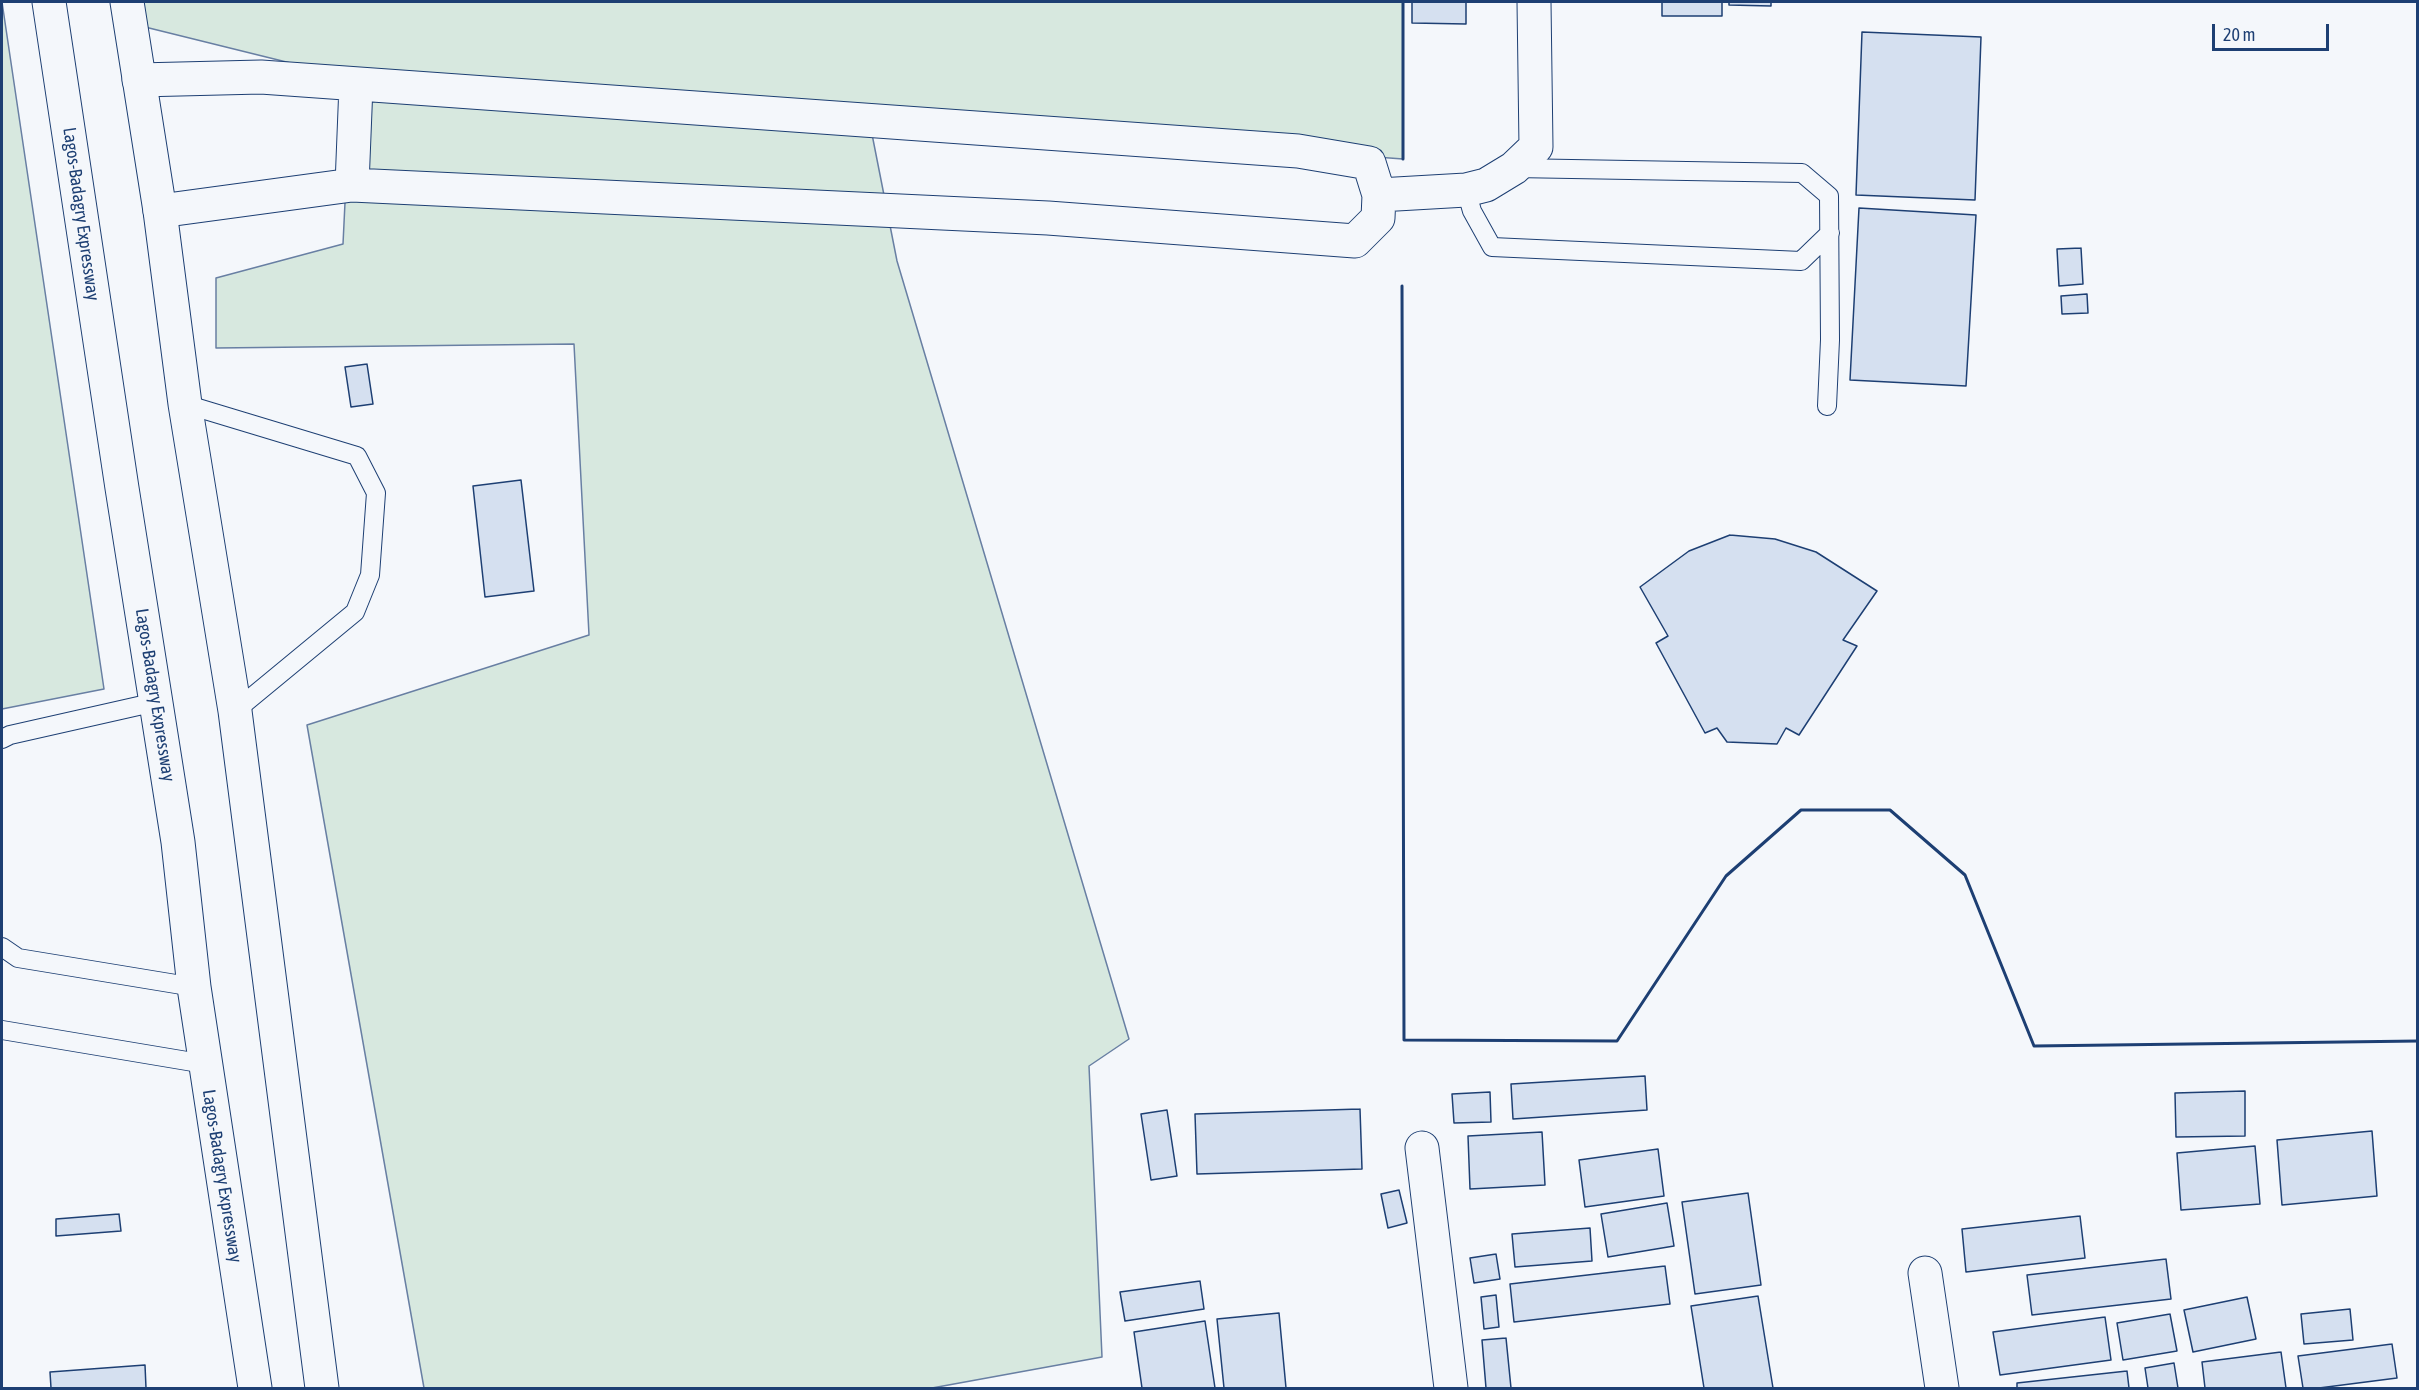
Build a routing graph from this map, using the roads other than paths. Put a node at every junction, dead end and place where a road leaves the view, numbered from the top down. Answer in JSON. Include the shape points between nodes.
{"nodes":[{"id":1,"x":50,"y":2,"type":"edge"},
{"id":2,"x":127,"y":2,"type":"edge"},
{"id":3,"x":1534,"y":2,"type":"edge"},
{"id":4,"x":139,"y":80,"type":"junction"},
{"id":5,"x":356,"y":85,"type":"junction"},
{"id":6,"x":1514,"y":168,"type":"junction"},
{"id":7,"x":352,"y":185,"type":"junction"},
{"id":8,"x":1466,"y":190,"type":"junction"},
{"id":9,"x":1379,"y":195,"type":"junction"},
{"id":10,"x":160,"y":211,"type":"junction"},
{"id":11,"x":1830,"y":232,"type":"junction"},
{"id":12,"x":185,"y":404,"type":"junction"},
{"id":13,"x":1827,"y":406,"type":"dead end"},
{"id":14,"x":156,"y":702,"type":"junction"},
{"id":15,"x":235,"y":711,"type":"junction"},
{"id":16,"x":2,"y":739,"type":"edge"},
{"id":17,"x":2,"y":947,"type":"edge"},
{"id":18,"x":194,"y":987,"type":"junction"},
{"id":19,"x":2,"y":1030,"type":"edge"},
{"id":20,"x":205,"y":1064,"type":"junction"},
{"id":21,"x":1422,"y":1148,"type":"dead end"},
{"id":22,"x":1925,"y":1273,"type":"dead end"},
{"id":23,"x":255,"y":1389,"type":"edge"},
{"id":24,"x":322,"y":1389,"type":"edge"},
{"id":25,"x":1451,"y":1389,"type":"edge"},
{"id":26,"x":1942,"y":1389,"type":"edge"}],
"edges":[{"from":1,"to":14,"type":"main road","name":"Lagos-Badagry Expressway"},
{"from":2,"to":4,"type":"main road"},
{"from":3,"to":6,"type":"main road","via":[[1536,147]]},
{"from":4,"to":5,"type":"main road","via":[[261,77]]},
{"from":4,"to":10,"type":"main road"},
{"from":5,"to":7,"type":"main road"},
{"from":5,"to":9,"type":"main road","via":[[1298,150],[1369,163]]},
{"from":6,"to":8,"type":"main road","via":[[1486,185]]},
{"from":6,"to":11,"type":"lane","via":[[1802,173],[1828,196]]},
{"from":7,"to":9,"type":"main road","via":[[1002,215],[1355,241],[1378,218]]},
{"from":7,"to":10,"type":"main road"},
{"from":8,"to":9,"type":"main road"},
{"from":8,"to":11,"type":"lane","via":[[1472,211],[1492,247],[1801,261]]},
{"from":10,"to":12,"type":"main road"},
{"from":11,"to":13,"type":"lane"},
{"from":12,"to":15,"type":"main road"},
{"from":12,"to":15,"type":"lane","via":[[357,456],[376,493],[370,575],[355,612]]},
{"from":14,"to":16,"type":"lane"},
{"from":14,"to":18,"type":"main road","name":"Lagos-Badagry Expressway","via":[[178,842]]},
{"from":15,"to":24,"type":"main road"},
{"from":17,"to":18,"type":"lane","via":[[18,958]]},
{"from":18,"to":20,"type":"main road","name":"Lagos-Badagry Expressway"},
{"from":19,"to":20,"type":"lane"},
{"from":20,"to":23,"type":"main road","name":"Lagos-Badagry Expressway"},
{"from":21,"to":25,"type":"main road"},
{"from":22,"to":26,"type":"main road"}]}
